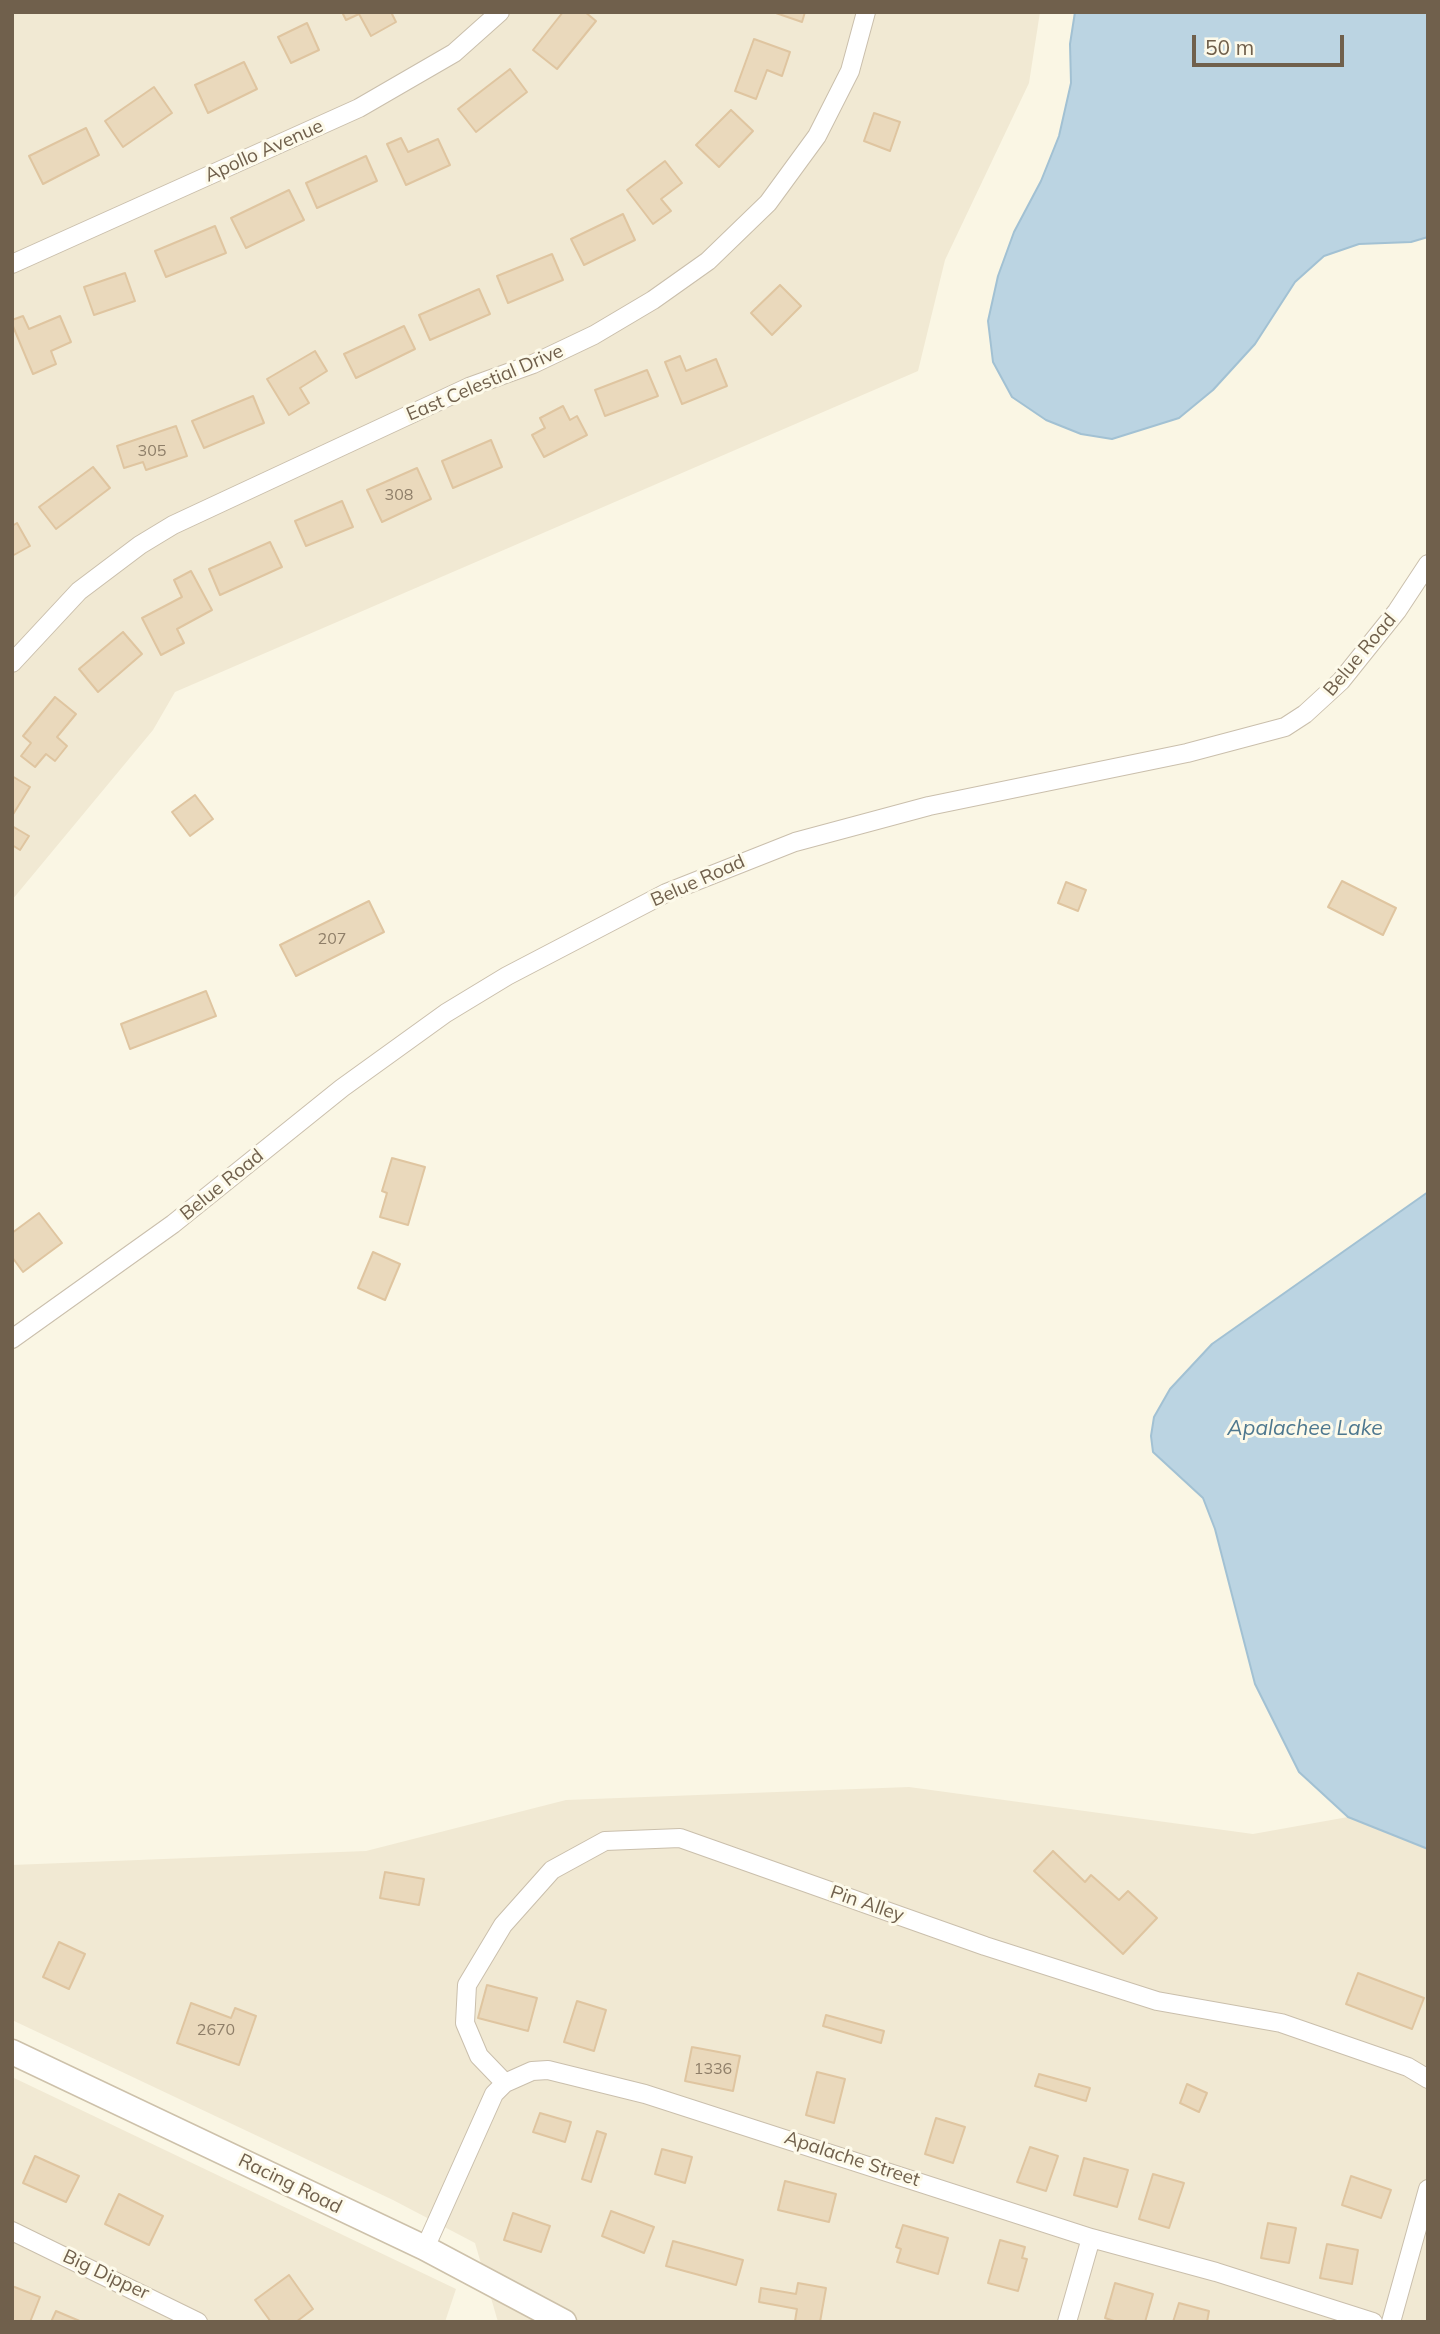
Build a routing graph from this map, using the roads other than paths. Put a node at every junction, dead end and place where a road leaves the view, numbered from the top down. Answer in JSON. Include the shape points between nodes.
{"nodes":[{"id":1,"x":500,"y":12,"type":"edge"},
{"id":2,"x":866,"y":12,"type":"edge"},
{"id":3,"x":12,"y":264,"type":"edge"},
{"id":4,"x":1428,"y":564,"type":"edge"},
{"id":5,"x":12,"y":663,"type":"edge"},
{"id":6,"x":12,"y":1339,"type":"edge"},
{"id":7,"x":12,"y":2052,"type":"edge"},
{"id":8,"x":1428,"y":2080,"type":"edge"},
{"id":9,"x":505,"y":2083,"type":"junction"},
{"id":10,"x":1428,"y":2189,"type":"edge"},
{"id":11,"x":12,"y":2231,"type":"edge"},
{"id":12,"x":1091,"y":2238,"type":"junction"},
{"id":13,"x":425,"y":2248,"type":"junction"},
{"id":14,"x":198,"y":2322,"type":"edge"},
{"id":15,"x":564,"y":2322,"type":"edge"},
{"id":16,"x":1067,"y":2322,"type":"edge"},
{"id":17,"x":1373,"y":2322,"type":"edge"},
{"id":18,"x":1391,"y":2322,"type":"edge"}],
"edges":[{"from":1,"to":3,"type":"street","name":"Apollo Avenue","via":[[454,53],[359,108]]},
{"from":2,"to":5,"type":"street","name":"East Celestial Drive","via":[[850,71],[817,136],[768,203],[708,261],[594,335],[533,364],[468,387],[173,525],[79,591]]},
{"from":4,"to":6,"type":"street","name":"Belue Road","via":[[1341,681],[1284,727],[1187,753],[916,809],[795,842],[666,893],[507,976],[342,1087],[173,1224]]},
{"from":7,"to":13,"type":"street","name":"Racing Road"},
{"from":8,"to":9,"type":"street","name":"Pin Alley","via":[[1408,2067],[1281,2023],[1157,2001],[985,1946],[680,1838],[605,1841],[552,1870],[503,1926],[467,1985],[465,2023],[479,2056]]},
{"from":9,"to":12,"type":"street","name":"Apalache Street","via":[[532,2071],[548,2070],[645,2094]]},
{"from":9,"to":13,"type":"street","via":[[494,2094]]},
{"from":10,"to":18,"type":"street"},
{"from":11,"to":14,"type":"street","name":"Big Dipper"},
{"from":12,"to":16,"type":"street"},
{"from":12,"to":17,"type":"street","name":"Apalache Street"},
{"from":13,"to":15,"type":"street","name":"Racing Road"}]}
